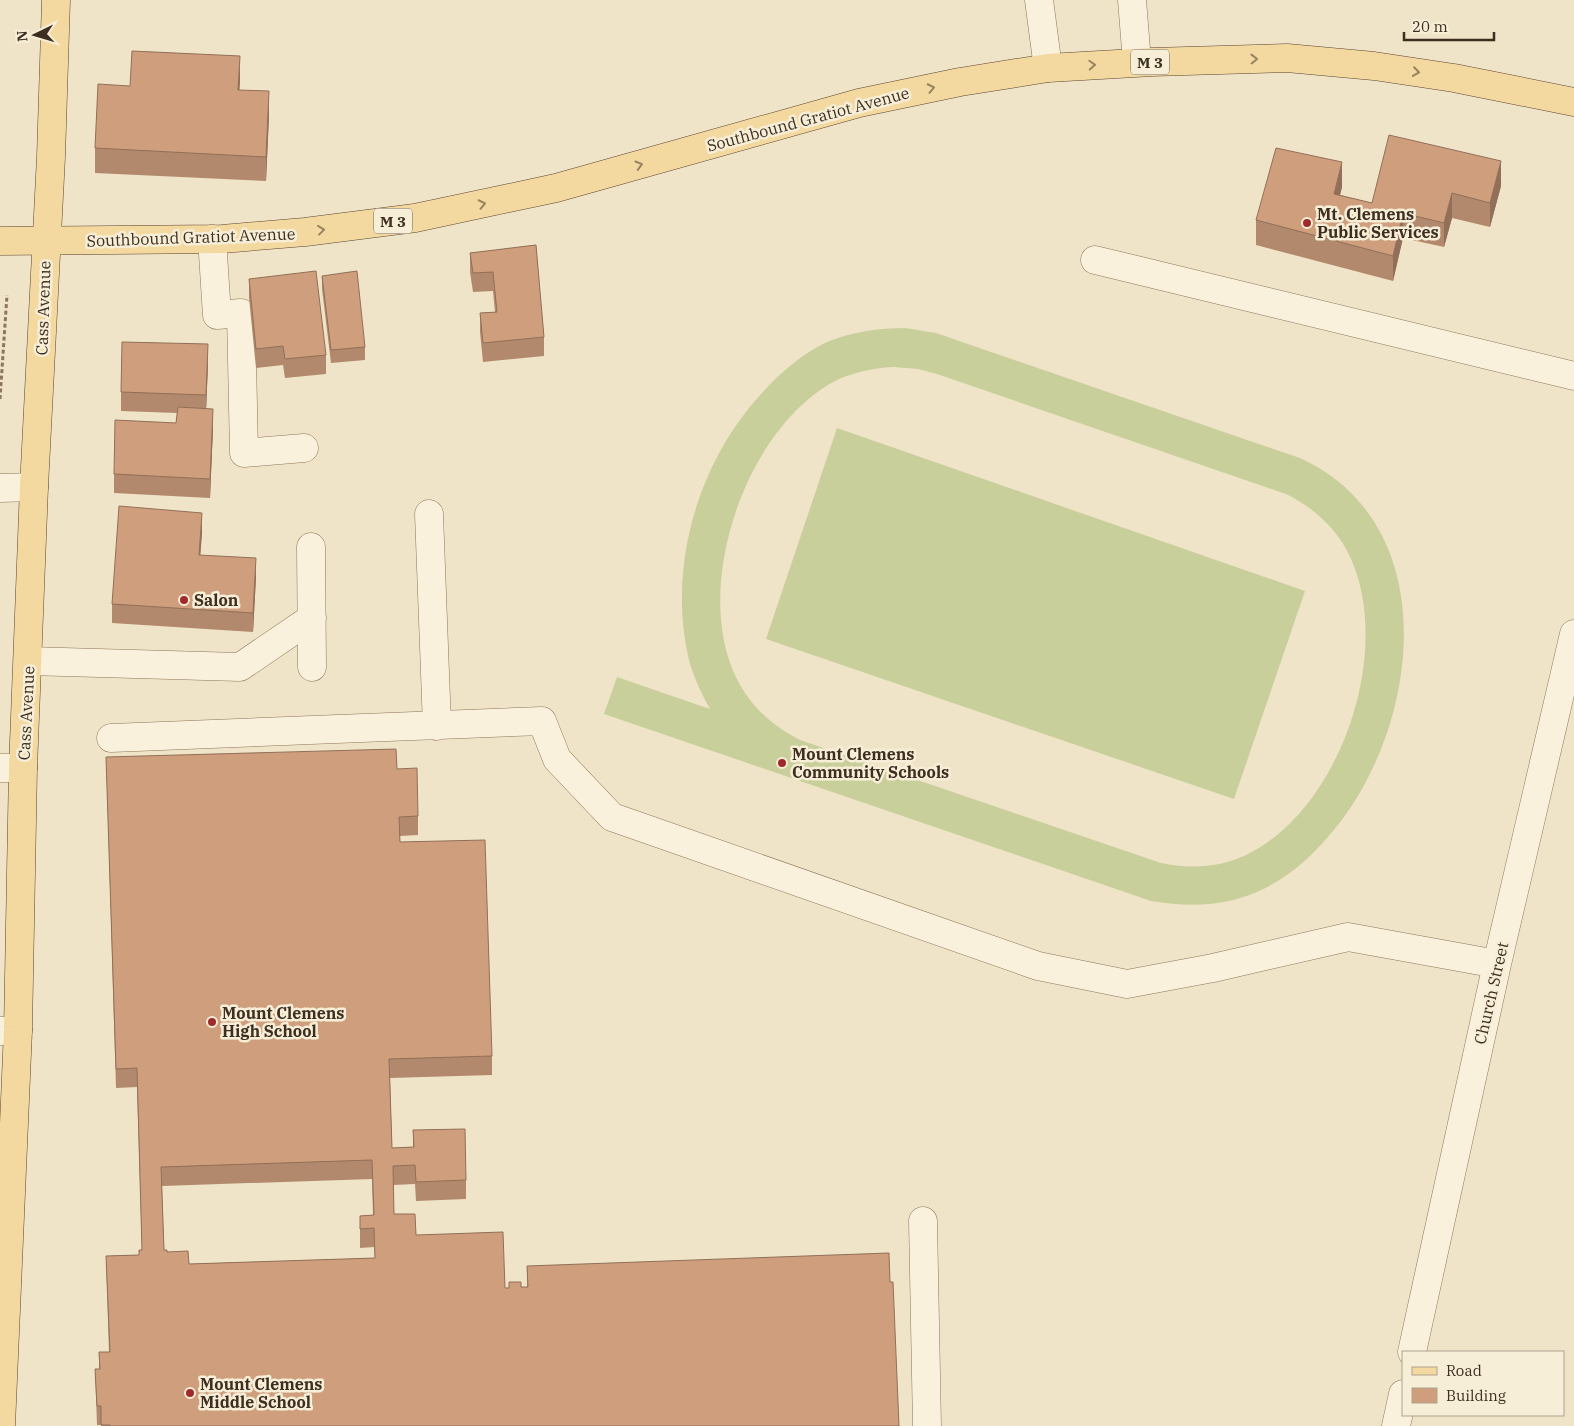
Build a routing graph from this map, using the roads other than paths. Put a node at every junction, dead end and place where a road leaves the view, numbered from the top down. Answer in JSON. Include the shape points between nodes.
{"nodes":[{"id":1,"x":56,"y":0,"type":"edge"},
{"id":2,"x":1039,"y":0,"type":"edge"},
{"id":3,"x":1132,"y":0,"type":"edge"},
{"id":4,"x":1137,"y":62,"type":"junction"},
{"id":5,"x":1048,"y":68,"type":"junction"},
{"id":6,"x":1574,"y":102,"type":"edge"},
{"id":7,"x":212,"y":239,"type":"junction"},
{"id":8,"x":0,"y":241,"type":"edge"},
{"id":9,"x":46,"y":241,"type":"junction"},
{"id":10,"x":1094,"y":260,"type":"dead end"},
{"id":11,"x":1574,"y":376,"type":"edge"},
{"id":12,"x":304,"y":448,"type":"dead end"},
{"id":13,"x":34,"y":487,"type":"junction"},
{"id":14,"x":0,"y":488,"type":"edge"},
{"id":15,"x":429,"y":514,"type":"dead end"},
{"id":16,"x":311,"y":547,"type":"dead end"},
{"id":17,"x":312,"y":618,"type":"junction"},
{"id":18,"x":1574,"y":634,"type":"edge"},
{"id":19,"x":28,"y":661,"type":"junction"},
{"id":20,"x":312,"y":667,"type":"dead end"},
{"id":21,"x":437,"y":726,"type":"junction"},
{"id":22,"x":111,"y":738,"type":"dead end"},
{"id":23,"x":12,"y":768,"type":"edge"},
{"id":24,"x":1497,"y":964,"type":"junction"},
{"id":25,"x":9,"y":1030,"type":"edge"},
{"id":26,"x":923,"y":1221,"type":"dead end"},
{"id":27,"x":1412,"y":1351,"type":"edge"},
{"id":28,"x":2,"y":1362,"type":"edge"},
{"id":29,"x":1402,"y":1399,"type":"edge"},
{"id":30,"x":1,"y":1426,"type":"edge"},
{"id":31,"x":927,"y":1426,"type":"edge"},
{"id":32,"x":1396,"y":1426,"type":"edge"}],
"edges":[{"from":1,"to":9,"type":"main road","name":"Cass Avenue"},
{"from":2,"to":5,"type":"street"},
{"from":3,"to":4,"type":"street"},
{"from":5,"to":4,"type":"main road","name":"Southbound Gratiot Avenue","number":"M 3","one_way":true},
{"from":4,"to":6,"type":"main road","name":"Southbound Gratiot Avenue","number":"M 3","one_way":true,"via":[[1297,59],[1374,66]]},
{"from":7,"to":5,"type":"main road","name":"Southbound Gratiot Avenue","number":"M 3","one_way":true,"via":[[305,232],[415,218],[556,188],[859,103]]},
{"from":7,"to":9,"type":"main road","name":"Southbound Gratiot Avenue","number":"M 3"},
{"from":7,"to":12,"type":"street","via":[[217,315],[241,313],[244,453]]},
{"from":8,"to":9,"type":"main road","number":"M 3"},
{"from":9,"to":13,"type":"main road","name":"Cass Avenue"},
{"from":10,"to":11,"type":"street"},
{"from":13,"to":14,"type":"street"},
{"from":13,"to":19,"type":"main road","name":"Cass Avenue"},
{"from":15,"to":21,"type":"street"},
{"from":16,"to":17,"type":"street"},
{"from":17,"to":19,"type":"street","via":[[240,667]]},
{"from":17,"to":20,"type":"street"},
{"from":18,"to":24,"type":"street","name":"Church Street"},
{"from":19,"to":23,"type":"main road","name":"Cass Avenue"},
{"from":21,"to":22,"type":"street"},
{"from":21,"to":24,"type":"street","via":[[542,721],[557,759],[612,817],[1038,966],[1127,984],[1348,937]]},
{"from":23,"to":25,"type":"main road","name":"Cass Avenue"},
{"from":24,"to":27,"type":"street","name":"Church Street"},
{"from":25,"to":28,"type":"main road","name":"Cass Avenue"},
{"from":26,"to":31,"type":"street"},
{"from":28,"to":30,"type":"main road","name":"Cass Avenue"},
{"from":29,"to":32,"type":"street"}]}
